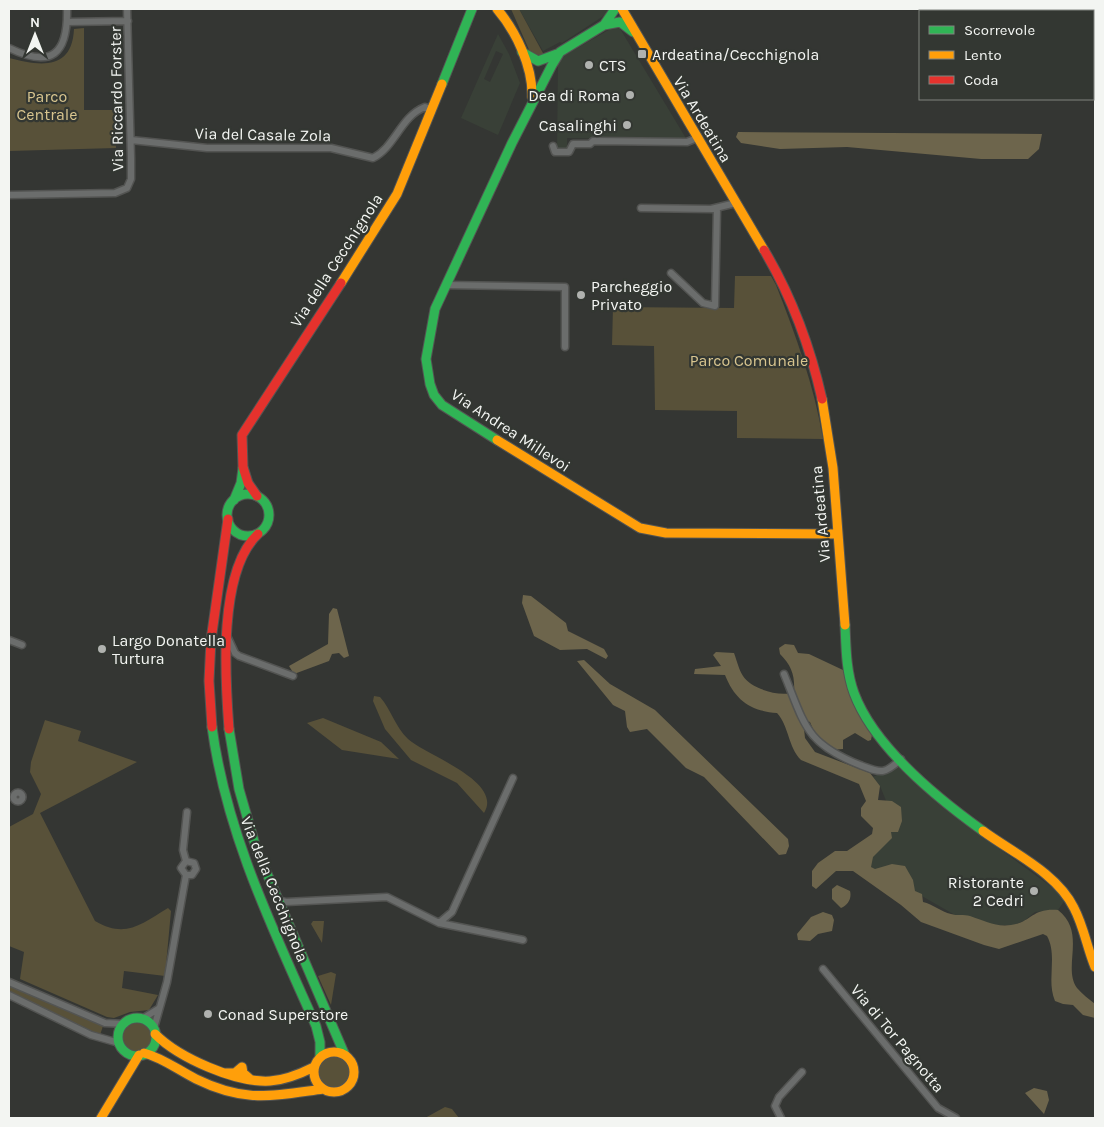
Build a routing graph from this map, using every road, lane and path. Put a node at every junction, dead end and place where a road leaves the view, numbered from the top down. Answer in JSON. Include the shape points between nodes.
{"nodes":[{"id":1,"x":67,"y":9,"type":"edge"},
{"id":2,"x":128,"y":9,"type":"edge"},
{"id":3,"x":472,"y":9,"type":"edge"},
{"id":4,"x":478,"y":9,"type":"edge"},
{"id":5,"x":497,"y":9,"type":"edge"},
{"id":6,"x":505,"y":9,"type":"edge"},
{"id":7,"x":615,"y":9,"type":"edge"},
{"id":8,"x":622,"y":9,"type":"edge"},
{"id":9,"x":468,"y":20,"type":"junction"},
{"id":10,"x":128,"y":21,"type":"junction"},
{"id":11,"x":67,"y":22,"type":"junction"},
{"id":12,"x":509,"y":24,"type":"junction"},
{"id":13,"x":604,"y":25,"type":"junction"},
{"id":14,"x":636,"y":34,"type":"junction"},
{"id":15,"x":9,"y":48,"type":"edge"},
{"id":16,"x":522,"y":52,"type":"junction"},
{"id":17,"x":560,"y":52,"type":"junction"},
{"id":18,"x":530,"y":105,"type":"junction"},
{"id":19,"x":431,"y":109,"type":"junction"},
{"id":20,"x":697,"y":138,"type":"junction"},
{"id":21,"x":131,"y":140,"type":"junction"},
{"id":22,"x":554,"y":146,"type":"dead end"},
{"id":23,"x":9,"y":195,"type":"edge"},
{"id":24,"x":736,"y":203,"type":"junction"},
{"id":25,"x":640,"y":208,"type":"dead end"},
{"id":26,"x":717,"y":209,"type":"junction"},
{"id":27,"x":671,"y":273,"type":"dead end"},
{"id":28,"x":446,"y":284,"type":"junction"},
{"id":29,"x":566,"y":347,"type":"dead end"},
{"id":30,"x":243,"y":465,"type":"junction"},
{"id":31,"x":257,"y":496,"type":"junction"},
{"id":32,"x":234,"y":500,"type":"junction"},
{"id":33,"x":228,"y":519,"type":"junction"},
{"id":34,"x":258,"y":534,"type":"junction"},
{"id":35,"x":837,"y":534,"type":"junction"},
{"id":36,"x":227,"y":637,"type":"junction"},
{"id":37,"x":9,"y":640,"type":"edge"},
{"id":38,"x":22,"y":644,"type":"dead end"},
{"id":39,"x":238,"y":656,"type":"junction"},
{"id":40,"x":225,"y":669,"type":"junction"},
{"id":41,"x":784,"y":674,"type":"dead end"},
{"id":42,"x":293,"y":676,"type":"dead end"},
{"id":43,"x":900,"y":758,"type":"junction"},
{"id":44,"x":513,"y":778,"type":"dead end"},
{"id":45,"x":187,"y":812,"type":"dead end"},
{"id":46,"x":186,"y":861,"type":"junction"},
{"id":47,"x":186,"y":875,"type":"junction"},
{"id":48,"x":276,"y":896,"type":"junction"},
{"id":49,"x":299,"y":902,"type":"junction"},
{"id":50,"x":285,"y":915,"type":"junction"},
{"id":51,"x":439,"y":923,"type":"junction"},
{"id":52,"x":523,"y":940,"type":"dead end"},
{"id":53,"x":1095,"y":967,"type":"edge"},
{"id":54,"x":823,"y":969,"type":"dead end"},
{"id":55,"x":9,"y":982,"type":"edge"},
{"id":56,"x":9,"y":995,"type":"edge"},
{"id":57,"x":159,"y":1008,"type":"junction"},
{"id":58,"x":142,"y":1018,"type":"junction"},
{"id":59,"x":125,"y":1024,"type":"junction"},
{"id":60,"x":155,"y":1031,"type":"junction"},
{"id":61,"x":118,"y":1043,"type":"junction"},
{"id":62,"x":124,"y":1052,"type":"junction"},
{"id":63,"x":344,"y":1053,"type":"junction"},
{"id":64,"x":141,"y":1054,"type":"junction"},
{"id":65,"x":320,"y":1058,"type":"junction"},
{"id":66,"x":314,"y":1067,"type":"junction"},
{"id":67,"x":127,"y":1072,"type":"junction"},
{"id":68,"x":802,"y":1072,"type":"dead end"},
{"id":69,"x":323,"y":1089,"type":"junction"},
{"id":70,"x":101,"y":1118,"type":"edge"},
{"id":71,"x":782,"y":1118,"type":"edge"},
{"id":72,"x":956,"y":1118,"type":"edge"}],
"edges":[{"from":1,"to":11,"type":"street"},
{"from":2,"to":10,"type":"street","name":"Via Riccardo Forster"},
{"from":3,"to":9,"type":"street","name":"Via della Cecchignola"},
{"from":4,"to":9,"type":"street"},
{"from":5,"to":12,"type":"street"},
{"from":6,"to":12,"type":"street"},
{"from":7,"to":13,"type":"street"},
{"from":8,"to":14,"type":"street","name":"Via Ardeatina"},
{"from":9,"to":19,"type":"street","name":"Via della Cecchignola"},
{"from":10,"to":11,"type":"street"},
{"from":10,"to":21,"type":"street","name":"Via Riccardo Forster"},
{"from":11,"to":15,"type":"street","via":[[63,44],[51,55],[32,56]]},
{"from":12,"to":16,"type":"street"},
{"from":13,"to":14,"type":"street","via":[[622,23]]},
{"from":13,"to":17,"type":"street","name":"Via Andrea Millevoi"},
{"from":14,"to":20,"type":"street","name":"Via Ardeatina"},
{"from":16,"to":17,"type":"street","via":[[538,61]]},
{"from":16,"to":18,"type":"street","via":[[533,87]]},
{"from":17,"to":18,"type":"street","name":"Via Andrea Millevoi"},
{"from":18,"to":28,"type":"street","name":"Via Andrea Millevoi"},
{"from":19,"to":21,"type":"street","name":"Via del Casale Zola","via":[[412,114],[373,158],[333,148],[203,147]]},
{"from":19,"to":30,"type":"street","name":"Via della Cecchignola","via":[[381,222],[245,430],[241,442]]},
{"from":20,"to":22,"type":"street","via":[[689,142],[593,141],[590,144],[573,144],[569,152],[564,153],[555,152]]},
{"from":20,"to":24,"type":"street","name":"Via Ardeatina"},
{"from":21,"to":23,"type":"street","name":"Via Riccardo Forster","via":[[131,179],[124,191]]},
{"from":24,"to":26,"type":"street"},
{"from":24,"to":35,"type":"street","name":"Via Ardeatina","via":[[784,285],[809,353],[826,418]]},
{"from":25,"to":26,"type":"street"},
{"from":26,"to":27,"type":"street","via":[[715,306],[703,304]]},
{"from":28,"to":29,"type":"street","via":[[565,287]]},
{"from":28,"to":35,"type":"street","name":"Via Andrea Millevoi","via":[[428,332],[427,361],[431,389],[442,405],[640,528],[673,533]]},
{"from":30,"to":31,"type":"street","name":"Via della Cecchignola"},
{"from":30,"to":32,"type":"street","name":"Via della Cecchignola","via":[[241,483]]},
{"from":31,"to":32,"type":"street","via":[[243,495]]},
{"from":31,"to":34,"type":"street","via":[[266,504],[269,517]]},
{"from":32,"to":33,"type":"street"},
{"from":33,"to":34,"type":"street","via":[[231,527],[242,535]]},
{"from":33,"to":65,"type":"street","name":"Via della Cecchignola","via":[[210,656],[214,750],[240,852],[316,1026]]},
{"from":34,"to":36,"type":"street","name":"Via della Cecchignola","via":[[248,542],[238,562]]},
{"from":35,"to":43,"type":"street","name":"Via Ardeatina","via":[[851,686],[871,723]]},
{"from":36,"to":39,"type":"street"},
{"from":36,"to":40,"type":"street","name":"Via della Cecchignola"},
{"from":37,"to":38,"type":"street"},
{"from":39,"to":40,"type":"street","via":[[231,659]]},
{"from":39,"to":42,"type":"street"},
{"from":40,"to":48,"type":"street","name":"Via della Cecchignola","via":[[226,717],[234,773],[246,820]]},
{"from":41,"to":43,"type":"street","via":[[801,719],[825,748],[876,771],[887,770]]},
{"from":43,"to":53,"type":"street","name":"Via Ardeatina","via":[[966,819],[1064,892],[1081,921]]},
{"from":44,"to":51,"type":"street","via":[[452,912]]},
{"from":45,"to":46,"type":"street","via":[[183,847]]},
{"from":46,"to":47,"type":"street","via":[[180,868]]},
{"from":46,"to":47,"type":"street","via":[[192,861],[196,866],[192,874]]},
{"from":47,"to":57,"type":"street","via":[[166,987]]},
{"from":48,"to":49,"type":"street","via":[[281,902]]},
{"from":48,"to":50,"type":"street","name":"Via della Cecchignola"},
{"from":49,"to":50,"type":"street","via":[[288,906],[284,910]]},
{"from":49,"to":51,"type":"street","via":[[388,897]]},
{"from":50,"to":63,"type":"street","name":"Via della Cecchignola"},
{"from":51,"to":52,"type":"street"},
{"from":54,"to":72,"type":"street","name":"Via di Tor Pagnotta","via":[[938,1108]]},
{"from":55,"to":59,"type":"street","via":[[105,1023]]},
{"from":56,"to":61,"type":"street","via":[[91,1035]]},
{"from":57,"to":58,"type":"street"},
{"from":57,"to":60,"type":"street"},
{"from":58,"to":59,"type":"street"},
{"from":58,"to":60,"type":"street","via":[[150,1022]]},
{"from":59,"to":61,"type":"street","via":[[118,1033]]},
{"from":60,"to":64,"type":"street","via":[[153,1045]]},
{"from":60,"to":66,"type":"street","via":[[174,1049],[191,1058],[202,1056],[209,1066],[257,1081],[300,1076]]},
{"from":61,"to":62,"type":"street"},
{"from":62,"to":64,"type":"street"},
{"from":62,"to":67,"type":"street"},
{"from":63,"to":65,"type":"street","via":[[328,1052]]},
{"from":63,"to":69,"type":"street","via":[[354,1067],[351,1082],[338,1092]]},
{"from":64,"to":67,"type":"street"},
{"from":64,"to":69,"type":"street","via":[[157,1057],[181,1071],[245,1096],[270,1097]]},
{"from":65,"to":66,"type":"street"},
{"from":66,"to":69,"type":"street","via":[[316,1083]]},
{"from":67,"to":70,"type":"street"},
{"from":68,"to":71,"type":"street","via":[[775,1106]]}]}
